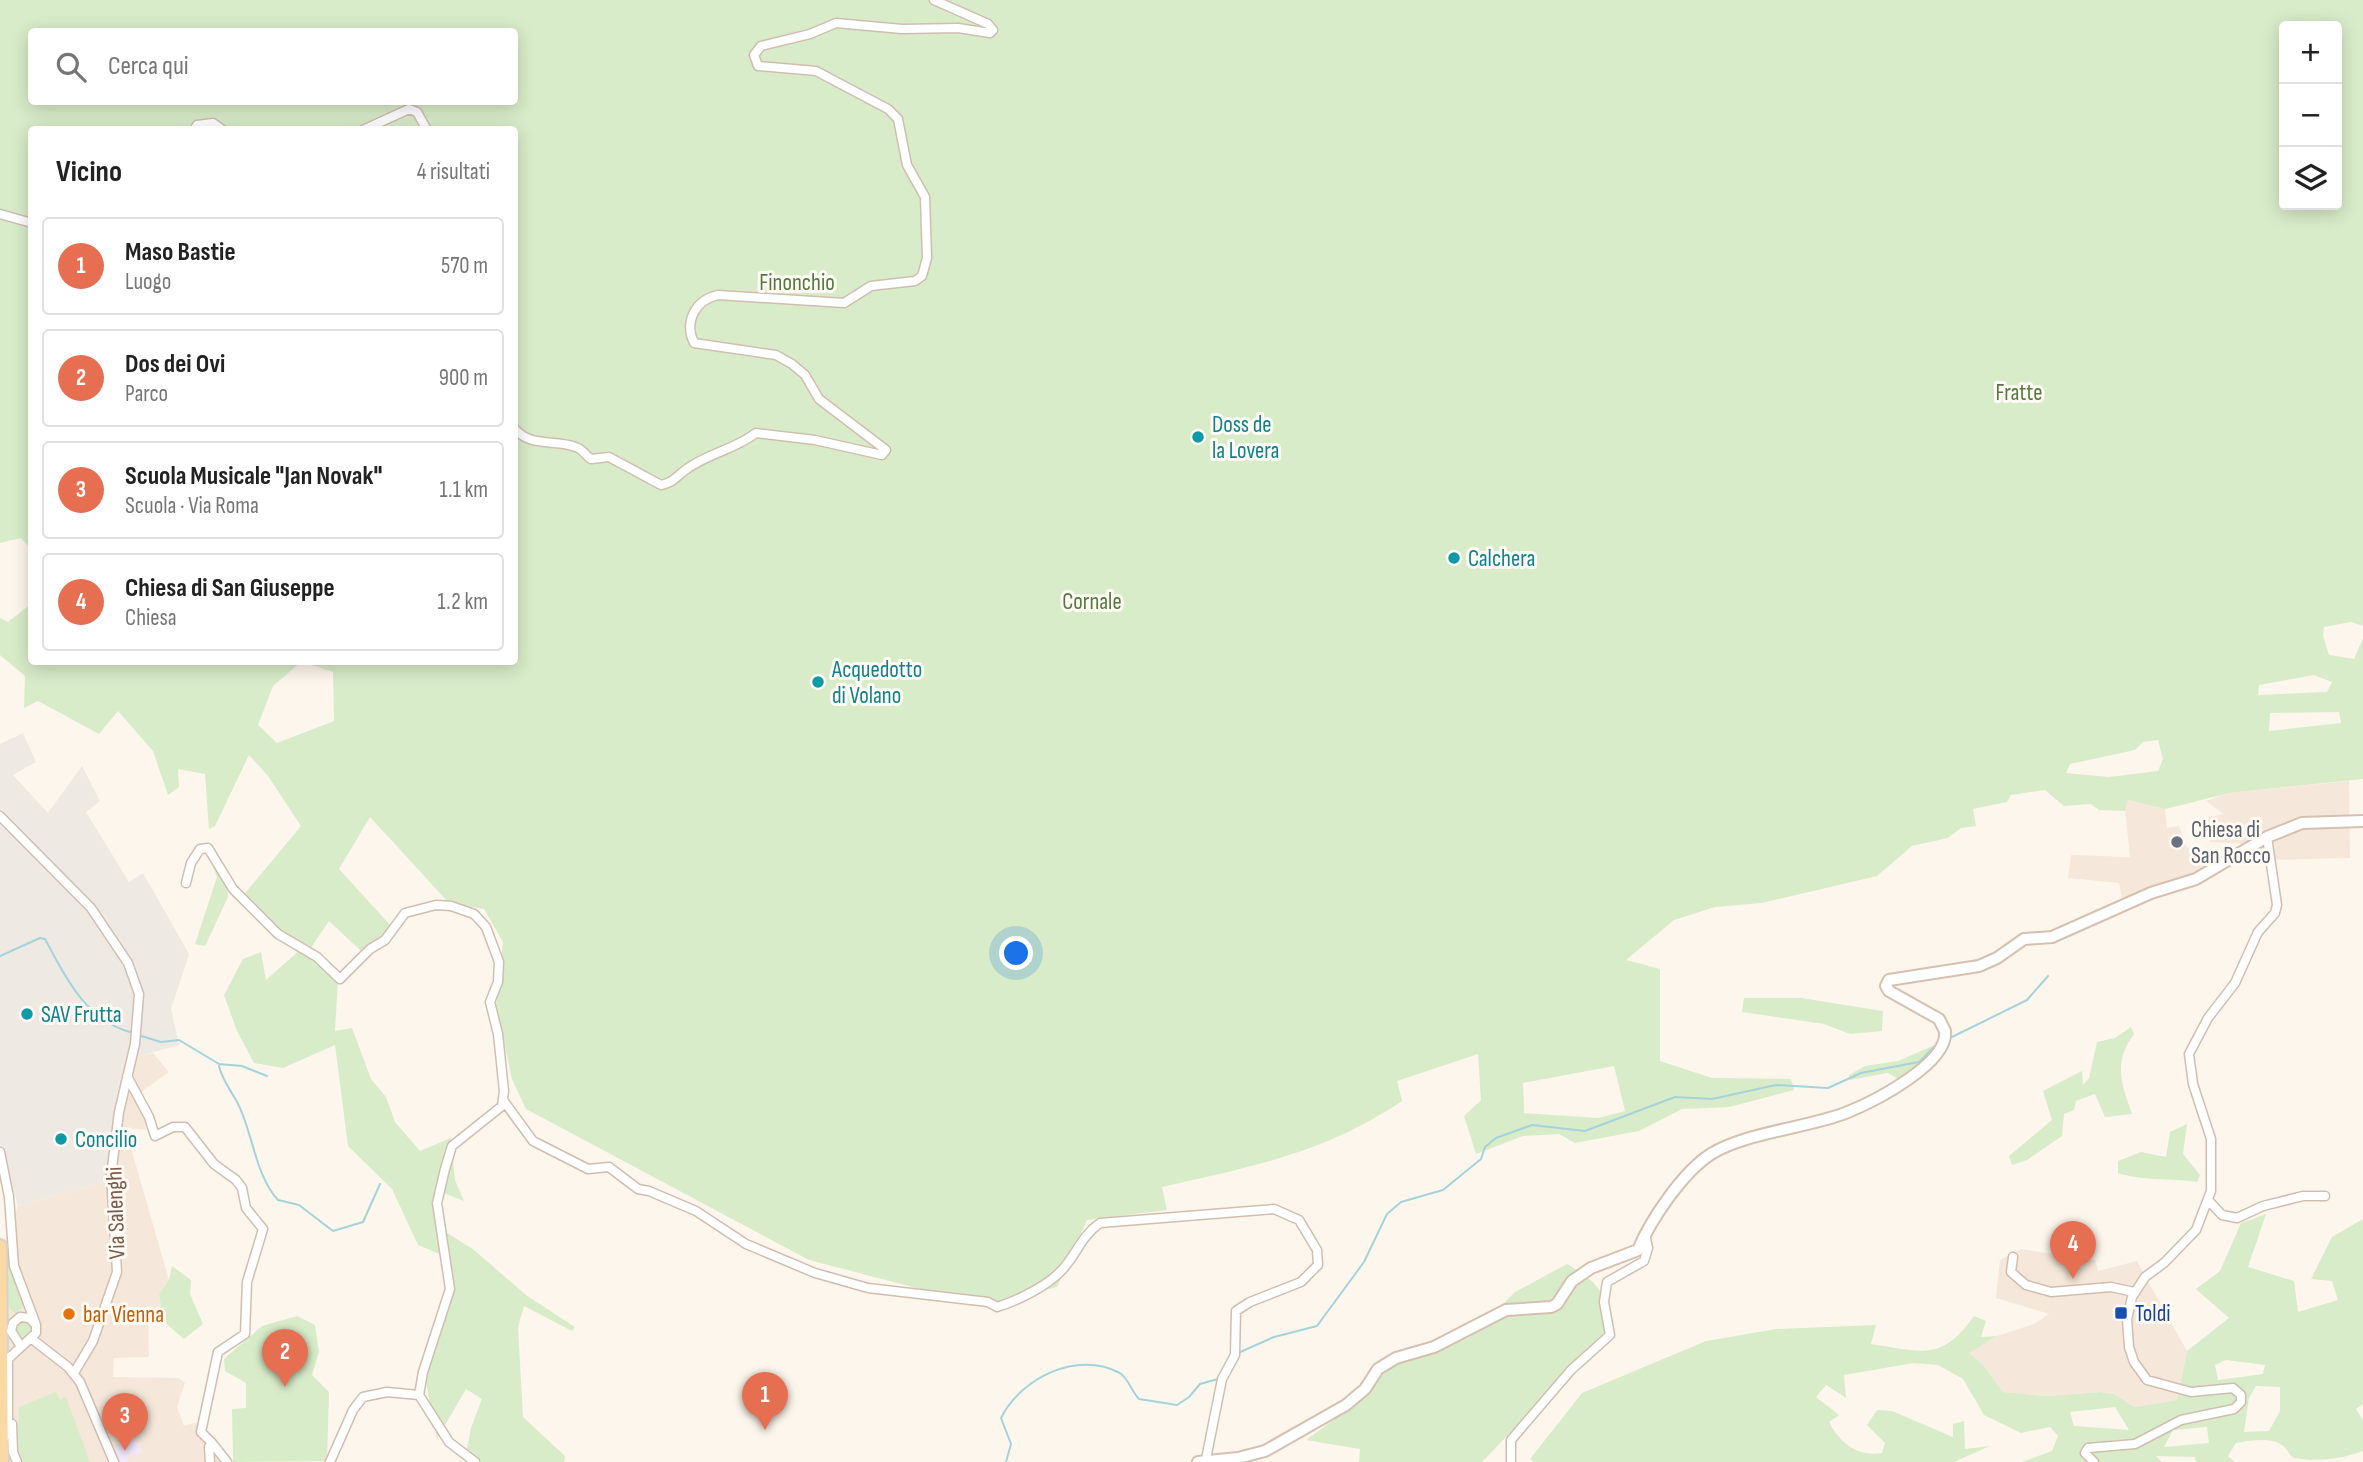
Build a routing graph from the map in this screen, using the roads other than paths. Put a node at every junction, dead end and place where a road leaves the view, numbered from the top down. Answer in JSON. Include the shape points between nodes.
{"nodes":[{"id":1,"x":934,"y":0,"type":"edge"},
{"id":2,"x":196,"y":126,"type":"edge"},
{"id":3,"x":217,"y":126,"type":"edge"},
{"id":4,"x":372,"y":126,"type":"edge"},
{"id":5,"x":425,"y":126,"type":"edge"},
{"id":6,"x":0,"y":214,"type":"edge"},
{"id":7,"x":28,"y":222,"type":"edge"},
{"id":8,"x":518,"y":433,"type":"edge"},
{"id":9,"x":0,"y":816,"type":"edge"},
{"id":10,"x":2363,"y":821,"type":"edge"},
{"id":11,"x":2263,"y":837,"type":"junction"},
{"id":12,"x":186,"y":883,"type":"dead end"},
{"id":13,"x":127,"y":1076,"type":"junction"},
{"id":14,"x":502,"y":1100,"type":"junction"},
{"id":15,"x":0,"y":1152,"type":"edge"},
{"id":16,"x":2325,"y":1196,"type":"dead end"},
{"id":17,"x":2209,"y":1201,"type":"junction"},
{"id":18,"x":1644,"y":1234,"type":"junction"},
{"id":19,"x":0,"y":1246,"type":"edge"},
{"id":20,"x":2013,"y":1257,"type":"dead end"},
{"id":21,"x":2134,"y":1292,"type":"junction"},
{"id":22,"x":27,"y":1303,"type":"junction"},
{"id":23,"x":2,"y":1307,"type":"junction"},
{"id":24,"x":18,"y":1318,"type":"junction"},
{"id":25,"x":36,"y":1325,"type":"junction"},
{"id":26,"x":32,"y":1339,"type":"junction"},
{"id":27,"x":20,"y":1345,"type":"junction"},
{"id":28,"x":74,"y":1374,"type":"junction"},
{"id":29,"x":8,"y":1384,"type":"junction"},
{"id":30,"x":419,"y":1395,"type":"junction"},
{"id":31,"x":2,"y":1441,"type":"edge"},
{"id":32,"x":212,"y":1443,"type":"junction"},
{"id":33,"x":1,"y":1459,"type":"edge"},
{"id":34,"x":1202,"y":1461,"type":"edge"},
{"id":35,"x":17,"y":1462,"type":"edge"},
{"id":36,"x":114,"y":1462,"type":"edge"},
{"id":37,"x":210,"y":1462,"type":"edge"},
{"id":38,"x":227,"y":1462,"type":"edge"},
{"id":39,"x":330,"y":1462,"type":"edge"},
{"id":40,"x":475,"y":1462,"type":"edge"},
{"id":41,"x":1511,"y":1462,"type":"edge"},
{"id":42,"x":2094,"y":1462,"type":"edge"}],
"edges":[{"from":1,"to":8,"type":"street","via":[[988,23],[993,30],[836,23],[761,46],[754,55],[758,66],[816,71],[888,109],[898,119],[907,165],[925,197],[928,244],[922,275],[915,281],[871,286],[845,303],[718,295],[702,302],[689,328],[694,343],[776,355],[792,364],[825,404],[886,450],[882,455],[757,433],[661,485],[609,457],[591,459],[580,448],[534,442]]},
{"from":2,"to":3,"type":"street"},
{"from":4,"to":5,"type":"street","via":[[409,109]]},
{"from":6,"to":7,"type":"street"},
{"from":9,"to":13,"type":"street","name":"Via Salenghi","via":[[91,908],[122,954],[139,994]]},
{"from":10,"to":11,"type":"street","via":[[2302,823]]},
{"from":11,"to":17,"type":"street","via":[[2275,913],[2258,932],[2235,983],[2208,1018],[2189,1054],[2189,1073],[2211,1139]]},
{"from":11,"to":18,"type":"street","via":[[2196,879],[2052,937],[2024,939],[1979,966],[1889,980],[1889,991],[1943,1025],[1944,1044],[1926,1066],[1850,1111],[1714,1152],[1692,1168]]},
{"from":12,"to":14,"type":"street","via":[[191,863],[200,849],[208,848],[233,889],[278,934],[317,957],[340,979],[385,940],[405,913],[436,905],[474,914],[486,927],[499,962],[490,1002],[498,1034]]},
{"from":13,"to":28,"type":"street","name":"Via Salenghi","via":[[111,1176],[117,1272],[93,1341]]},
{"from":13,"to":32,"type":"street","via":[[155,1136],[185,1127],[214,1164],[236,1180],[246,1208],[263,1229],[247,1282],[245,1334],[218,1352],[201,1432]]},
{"from":14,"to":30,"type":"street","via":[[498,1113],[452,1146],[445,1169],[437,1203],[450,1289]]},
{"from":14,"to":34,"type":"street","via":[[533,1141],[588,1170],[609,1167],[638,1189],[696,1211],[762,1253],[868,1288],[988,1302],[997,1307],[1062,1270],[1087,1232],[1100,1223],[1274,1209],[1293,1216],[1317,1250],[1318,1265],[1301,1282],[1236,1311],[1235,1355],[1222,1379]]},
{"from":15,"to":22,"type":"street","via":[[14,1266]]},
{"from":16,"to":17,"type":"street","via":[[2272,1203],[2237,1218],[2222,1215]]},
{"from":17,"to":21,"type":"street","via":[[2196,1230],[2144,1277]]},
{"from":18,"to":34,"type":"street","via":[[1638,1250],[1591,1268],[1572,1281],[1557,1304],[1506,1310],[1434,1347],[1396,1358],[1378,1370],[1346,1405],[1265,1451]]},
{"from":18,"to":41,"type":"street","via":[[1648,1248],[1644,1261],[1607,1282],[1604,1302],[1610,1335],[1571,1370],[1511,1440]]},
{"from":19,"to":23,"type":"main road"},
{"from":20,"to":21,"type":"street","via":[[2011,1272],[2038,1290],[2111,1287]]},
{"from":21,"to":42,"type":"street","via":[[2127,1318],[2134,1362],[2147,1380],[2191,1392],[2233,1388],[2241,1402],[2234,1409],[2181,1420],[2135,1444],[2093,1446],[2085,1453]]},
{"from":22,"to":24,"type":"street"},
{"from":22,"to":25,"type":"street"},
{"from":23,"to":24,"type":"street"},
{"from":23,"to":31,"type":"main road"},
{"from":24,"to":25,"type":"street","via":[[29,1318]]},
{"from":24,"to":27,"type":"street","via":[[11,1331]]},
{"from":25,"to":26,"type":"street"},
{"from":26,"to":27,"type":"street"},
{"from":26,"to":28,"type":"street"},
{"from":27,"to":29,"type":"street","via":[[8,1359]]},
{"from":28,"to":36,"type":"street"},
{"from":29,"to":31,"type":"street","via":[[8,1429]]},
{"from":29,"to":35,"type":"street"},
{"from":30,"to":39,"type":"street","via":[[387,1392],[363,1397]]},
{"from":30,"to":40,"type":"street","via":[[449,1442]]},
{"from":31,"to":33,"type":"main road"},
{"from":32,"to":37,"type":"street"},
{"from":32,"to":38,"type":"street"}]}
